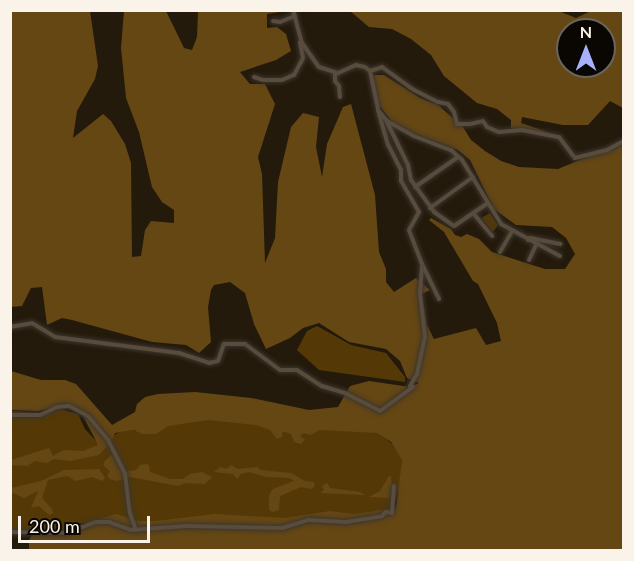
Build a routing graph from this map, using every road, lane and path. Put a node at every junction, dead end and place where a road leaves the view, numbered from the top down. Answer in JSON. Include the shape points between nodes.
{"nodes":[{"id":1,"x":294,"y":13,"type":"edge"},
{"id":2,"x":273,"y":21,"type":"dead end"},
{"id":3,"x":300,"y":38,"type":"junction"},
{"id":4,"x":370,"y":71,"type":"junction"},
{"id":5,"x":335,"y":72,"type":"junction"},
{"id":6,"x":254,"y":77,"type":"dead end"},
{"id":7,"x":340,"y":97,"type":"dead end"},
{"id":8,"x":378,"y":110,"type":"junction"},
{"id":9,"x":387,"y":121,"type":"junction"},
{"id":10,"x":624,"y":141,"type":"edge"},
{"id":11,"x":458,"y":157,"type":"junction"},
{"id":12,"x":473,"y":177,"type":"junction"},
{"id":13,"x":415,"y":187,"type":"junction"},
{"id":14,"x":488,"y":203,"type":"junction"},
{"id":15,"x":430,"y":208,"type":"junction"},
{"id":16,"x":473,"y":213,"type":"junction"},
{"id":17,"x":512,"y":231,"type":"junction"},
{"id":18,"x":492,"y":236,"type":"dead end"},
{"id":19,"x":528,"y":240,"type":"junction"},
{"id":20,"x":560,"y":244,"type":"dead end"},
{"id":21,"x":536,"y":245,"type":"junction"},
{"id":22,"x":500,"y":252,"type":"dead end"},
{"id":23,"x":560,"y":256,"type":"dead end"},
{"id":24,"x":530,"y":260,"type":"dead end"},
{"id":25,"x":422,"y":264,"type":"junction"},
{"id":26,"x":439,"y":299,"type":"dead end"},
{"id":27,"x":10,"y":327,"type":"edge"},
{"id":28,"x":10,"y":415,"type":"edge"},
{"id":29,"x":394,"y":486,"type":"dead end"},
{"id":30,"x":136,"y":530,"type":"junction"},
{"id":31,"x":10,"y":532,"type":"edge"}],
"edges":[{"from":1,"to":2,"type":"street","via":[[280,22]]},
{"from":1,"to":3,"type":"street"},
{"from":3,"to":5,"type":"street","via":[[319,67]]},
{"from":3,"to":6,"type":"street","via":[[303,58],[294,75],[282,80]]},
{"from":4,"to":5,"type":"street","via":[[356,65]]},
{"from":4,"to":8,"type":"street"},
{"from":4,"to":10,"type":"street","via":[[382,66],[414,90],[448,104],[457,124],[483,121],[499,132],[522,130],[560,137],[575,158]]},
{"from":5,"to":7,"type":"street"},
{"from":8,"to":9,"type":"street"},
{"from":8,"to":25,"type":"street","via":[[388,145],[401,170],[401,181],[419,212],[409,230]]},
{"from":9,"to":11,"type":"street","via":[[451,150]]},
{"from":9,"to":13,"type":"street"},
{"from":11,"to":12,"type":"street"},
{"from":11,"to":13,"type":"street"},
{"from":12,"to":14,"type":"street"},
{"from":12,"to":15,"type":"street"},
{"from":13,"to":15,"type":"street"},
{"from":14,"to":16,"type":"street"},
{"from":14,"to":17,"type":"street","via":[[501,224]]},
{"from":15,"to":16,"type":"street","via":[[454,226]]},
{"from":16,"to":18,"type":"street"},
{"from":17,"to":19,"type":"street"},
{"from":17,"to":22,"type":"street"},
{"from":19,"to":20,"type":"street"},
{"from":19,"to":21,"type":"street"},
{"from":21,"to":23,"type":"street"},
{"from":21,"to":24,"type":"street"},
{"from":25,"to":26,"type":"street"},
{"from":25,"to":27,"type":"street","via":[[424,337],[417,374],[410,386],[413,387],[380,411],[322,386],[297,370],[280,370],[246,344],[224,344],[218,361],[208,363],[179,353],[56,337],[32,323]]},
{"from":28,"to":30,"type":"street","via":[[40,415],[57,406],[69,406],[88,416],[108,440],[125,474]]},
{"from":29,"to":30,"type":"street","via":[[392,513],[382,516],[346,522],[309,520],[282,528],[187,525]]},
{"from":30,"to":31,"type":"street","via":[[97,522],[66,533]]}]}
